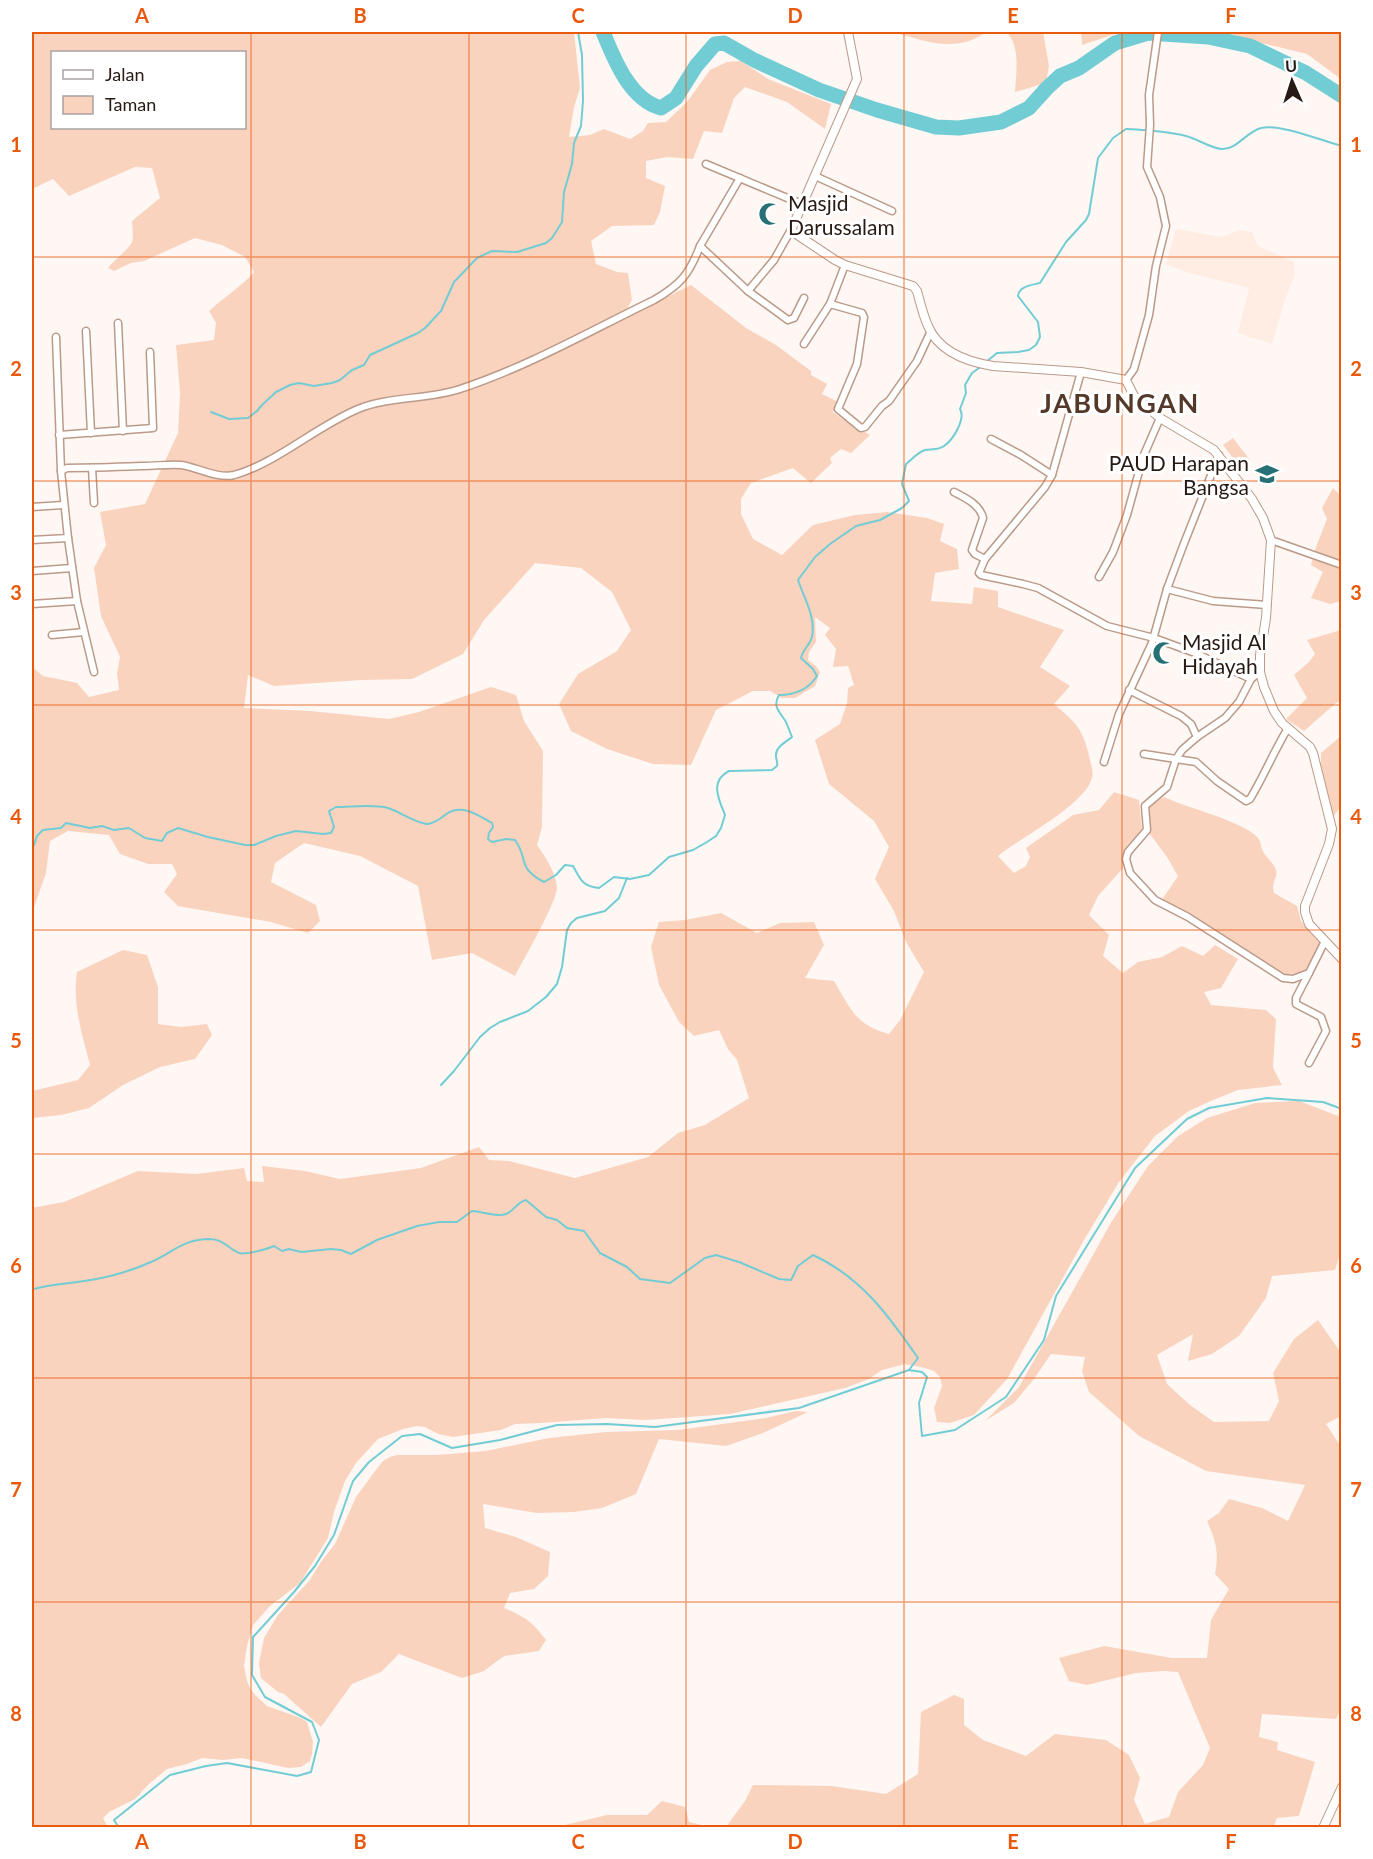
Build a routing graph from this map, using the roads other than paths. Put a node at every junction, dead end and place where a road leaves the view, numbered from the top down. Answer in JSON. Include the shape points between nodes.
{"nodes":[{"id":1,"x":848,"y":32,"type":"edge"},
{"id":2,"x":1158,"y":32,"type":"edge"},
{"id":3,"x":706,"y":164,"type":"dead end"},
{"id":4,"x":815,"y":176,"type":"junction"},
{"id":5,"x":740,"y":178,"type":"junction"},
{"id":6,"x":804,"y":205,"type":"junction"},
{"id":7,"x":892,"y":211,"type":"dead end"},
{"id":8,"x":792,"y":228,"type":"junction"},
{"id":9,"x":700,"y":246,"type":"junction"},
{"id":10,"x":845,"y":265,"type":"junction"},
{"id":11,"x":748,"y":291,"type":"junction"},
{"id":12,"x":804,"y":298,"type":"dead end"},
{"id":13,"x":830,"y":304,"type":"junction"},
{"id":14,"x":118,"y":323,"type":"dead end"},
{"id":15,"x":86,"y":331,"type":"dead end"},
{"id":16,"x":931,"y":331,"type":"junction"},
{"id":17,"x":56,"y":337,"type":"dead end"},
{"id":18,"x":804,"y":344,"type":"dead end"},
{"id":19,"x":150,"y":352,"type":"dead end"},
{"id":20,"x":1081,"y":372,"type":"junction"},
{"id":21,"x":1126,"y":380,"type":"junction"},
{"id":22,"x":1160,"y":418,"type":"junction"},
{"id":23,"x":123,"y":431,"type":"junction"},
{"id":24,"x":91,"y":433,"type":"junction"},
{"id":25,"x":59,"y":435,"type":"junction"},
{"id":26,"x":991,"y":439,"type":"dead end"},
{"id":27,"x":1219,"y":454,"type":"junction"},
{"id":28,"x":92,"y":468,"type":"junction"},
{"id":29,"x":61,"y":471,"type":"junction"},
{"id":30,"x":1052,"y":475,"type":"junction"},
{"id":31,"x":954,"y":492,"type":"dead end"},
{"id":32,"x":94,"y":503,"type":"dead end"},
{"id":33,"x":63,"y":505,"type":"junction"},
{"id":34,"x":32,"y":507,"type":"edge"},
{"id":35,"x":68,"y":538,"type":"junction"},
{"id":36,"x":32,"y":540,"type":"edge"},
{"id":37,"x":1270,"y":540,"type":"junction"},
{"id":38,"x":986,"y":560,"type":"junction"},
{"id":39,"x":1341,"y":565,"type":"edge"},
{"id":40,"x":72,"y":568,"type":"junction"},
{"id":41,"x":32,"y":571,"type":"edge"},
{"id":42,"x":1099,"y":577,"type":"dead end"},
{"id":43,"x":1167,"y":589,"type":"junction"},
{"id":44,"x":77,"y":601,"type":"junction"},
{"id":45,"x":32,"y":604,"type":"edge"},
{"id":46,"x":1267,"y":605,"type":"junction"},
{"id":47,"x":84,"y":632,"type":"junction"},
{"id":48,"x":52,"y":635,"type":"dead end"},
{"id":49,"x":1154,"y":638,"type":"junction"},
{"id":50,"x":94,"y":672,"type":"dead end"},
{"id":51,"x":1260,"y":672,"type":"junction"},
{"id":52,"x":1251,"y":678,"type":"junction"},
{"id":53,"x":1129,"y":690,"type":"junction"},
{"id":54,"x":1288,"y":728,"type":"junction"},
{"id":55,"x":1197,"y":737,"type":"junction"},
{"id":56,"x":1144,"y":754,"type":"dead end"},
{"id":57,"x":1176,"y":759,"type":"junction"},
{"id":58,"x":1104,"y":762,"type":"dead end"},
{"id":59,"x":1325,"y":941,"type":"junction"},
{"id":60,"x":1341,"y":958,"type":"edge"},
{"id":61,"x":1309,"y":973,"type":"junction"},
{"id":62,"x":1309,"y":1063,"type":"dead end"},
{"id":63,"x":1341,"y":1787,"type":"edge"},
{"id":64,"x":1323,"y":1827,"type":"edge"}],
"edges":[{"from":1,"to":4,"type":"street","via":[[857,79]]},
{"from":2,"to":21,"type":"street","via":[[1149,95],[1147,167],[1160,197],[1166,226],[1149,315],[1134,369]]},
{"from":3,"to":5,"type":"street"},
{"from":4,"to":6,"type":"street"},
{"from":4,"to":7,"type":"street"},
{"from":5,"to":6,"type":"street"},
{"from":5,"to":9,"type":"street"},
{"from":6,"to":8,"type":"street"},
{"from":8,"to":10,"type":"street","via":[[794,234]]},
{"from":8,"to":11,"type":"street","via":[[774,260]]},
{"from":9,"to":11,"type":"street"},
{"from":9,"to":28,"type":"street","via":[[685,278],[654,300],[459,390],[360,408],[264,462],[231,476],[179,465]]},
{"from":10,"to":13,"type":"street"},
{"from":10,"to":16,"type":"street","via":[[914,286]]},
{"from":11,"to":12,"type":"street","via":[[791,320]]},
{"from":13,"to":16,"type":"street","via":[[864,315],[857,363],[838,409],[861,428],[890,401],[917,361]]},
{"from":13,"to":18,"type":"street"},
{"from":14,"to":23,"type":"street"},
{"from":15,"to":24,"type":"street"},
{"from":16,"to":20,"type":"street","via":[[951,352],[981,364]]},
{"from":17,"to":25,"type":"street"},
{"from":19,"to":23,"type":"street","via":[[153,428]]},
{"from":20,"to":21,"type":"street"},
{"from":20,"to":30,"type":"street"},
{"from":21,"to":22,"type":"street","via":[[1134,396]]},
{"from":22,"to":27,"type":"street"},
{"from":22,"to":42,"type":"street","via":[[1113,552]]},
{"from":23,"to":24,"type":"street"},
{"from":24,"to":25,"type":"street"},
{"from":25,"to":29,"type":"street"},
{"from":26,"to":30,"type":"street"},
{"from":27,"to":37,"type":"street","via":[[1252,499]]},
{"from":27,"to":43,"type":"street"},
{"from":28,"to":29,"type":"street"},
{"from":28,"to":32,"type":"street"},
{"from":29,"to":33,"type":"street"},
{"from":30,"to":38,"type":"street"},
{"from":31,"to":38,"type":"street","via":[[982,514],[972,550]]},
{"from":33,"to":34,"type":"street"},
{"from":33,"to":35,"type":"street"},
{"from":35,"to":36,"type":"street"},
{"from":35,"to":40,"type":"street"},
{"from":37,"to":39,"type":"street"},
{"from":37,"to":46,"type":"street"},
{"from":38,"to":49,"type":"street","via":[[979,569],[981,575],[1038,588],[1107,626]]},
{"from":40,"to":41,"type":"street"},
{"from":40,"to":44,"type":"street"},
{"from":43,"to":46,"type":"street","via":[[1213,601]]},
{"from":43,"to":49,"type":"street"},
{"from":44,"to":45,"type":"street"},
{"from":44,"to":47,"type":"street"},
{"from":46,"to":51,"type":"street"},
{"from":47,"to":48,"type":"street"},
{"from":47,"to":50,"type":"street"},
{"from":49,"to":52,"type":"street"},
{"from":49,"to":53,"type":"street"},
{"from":51,"to":52,"type":"street"},
{"from":51,"to":54,"type":"street","via":[[1274,711]]},
{"from":52,"to":55,"type":"street","via":[[1239,702],[1225,718]]},
{"from":53,"to":55,"type":"street","via":[[1181,716],[1191,724]]},
{"from":53,"to":58,"type":"street"},
{"from":54,"to":57,"type":"street","via":[[1265,775],[1246,801],[1196,762]]},
{"from":54,"to":59,"type":"street","via":[[1313,753],[1332,825],[1329,844],[1305,906],[1306,919]]},
{"from":55,"to":57,"type":"street"},
{"from":56,"to":57,"type":"street"},
{"from":57,"to":61,"type":"street","via":[[1167,787],[1145,806],[1147,830],[1126,855],[1130,873],[1155,900],[1283,978]]},
{"from":59,"to":60,"type":"street"},
{"from":59,"to":61,"type":"street"},
{"from":61,"to":62,"type":"street","via":[[1296,1002],[1321,1017],[1326,1030]]},
{"from":63,"to":64,"type":"street"}]}
